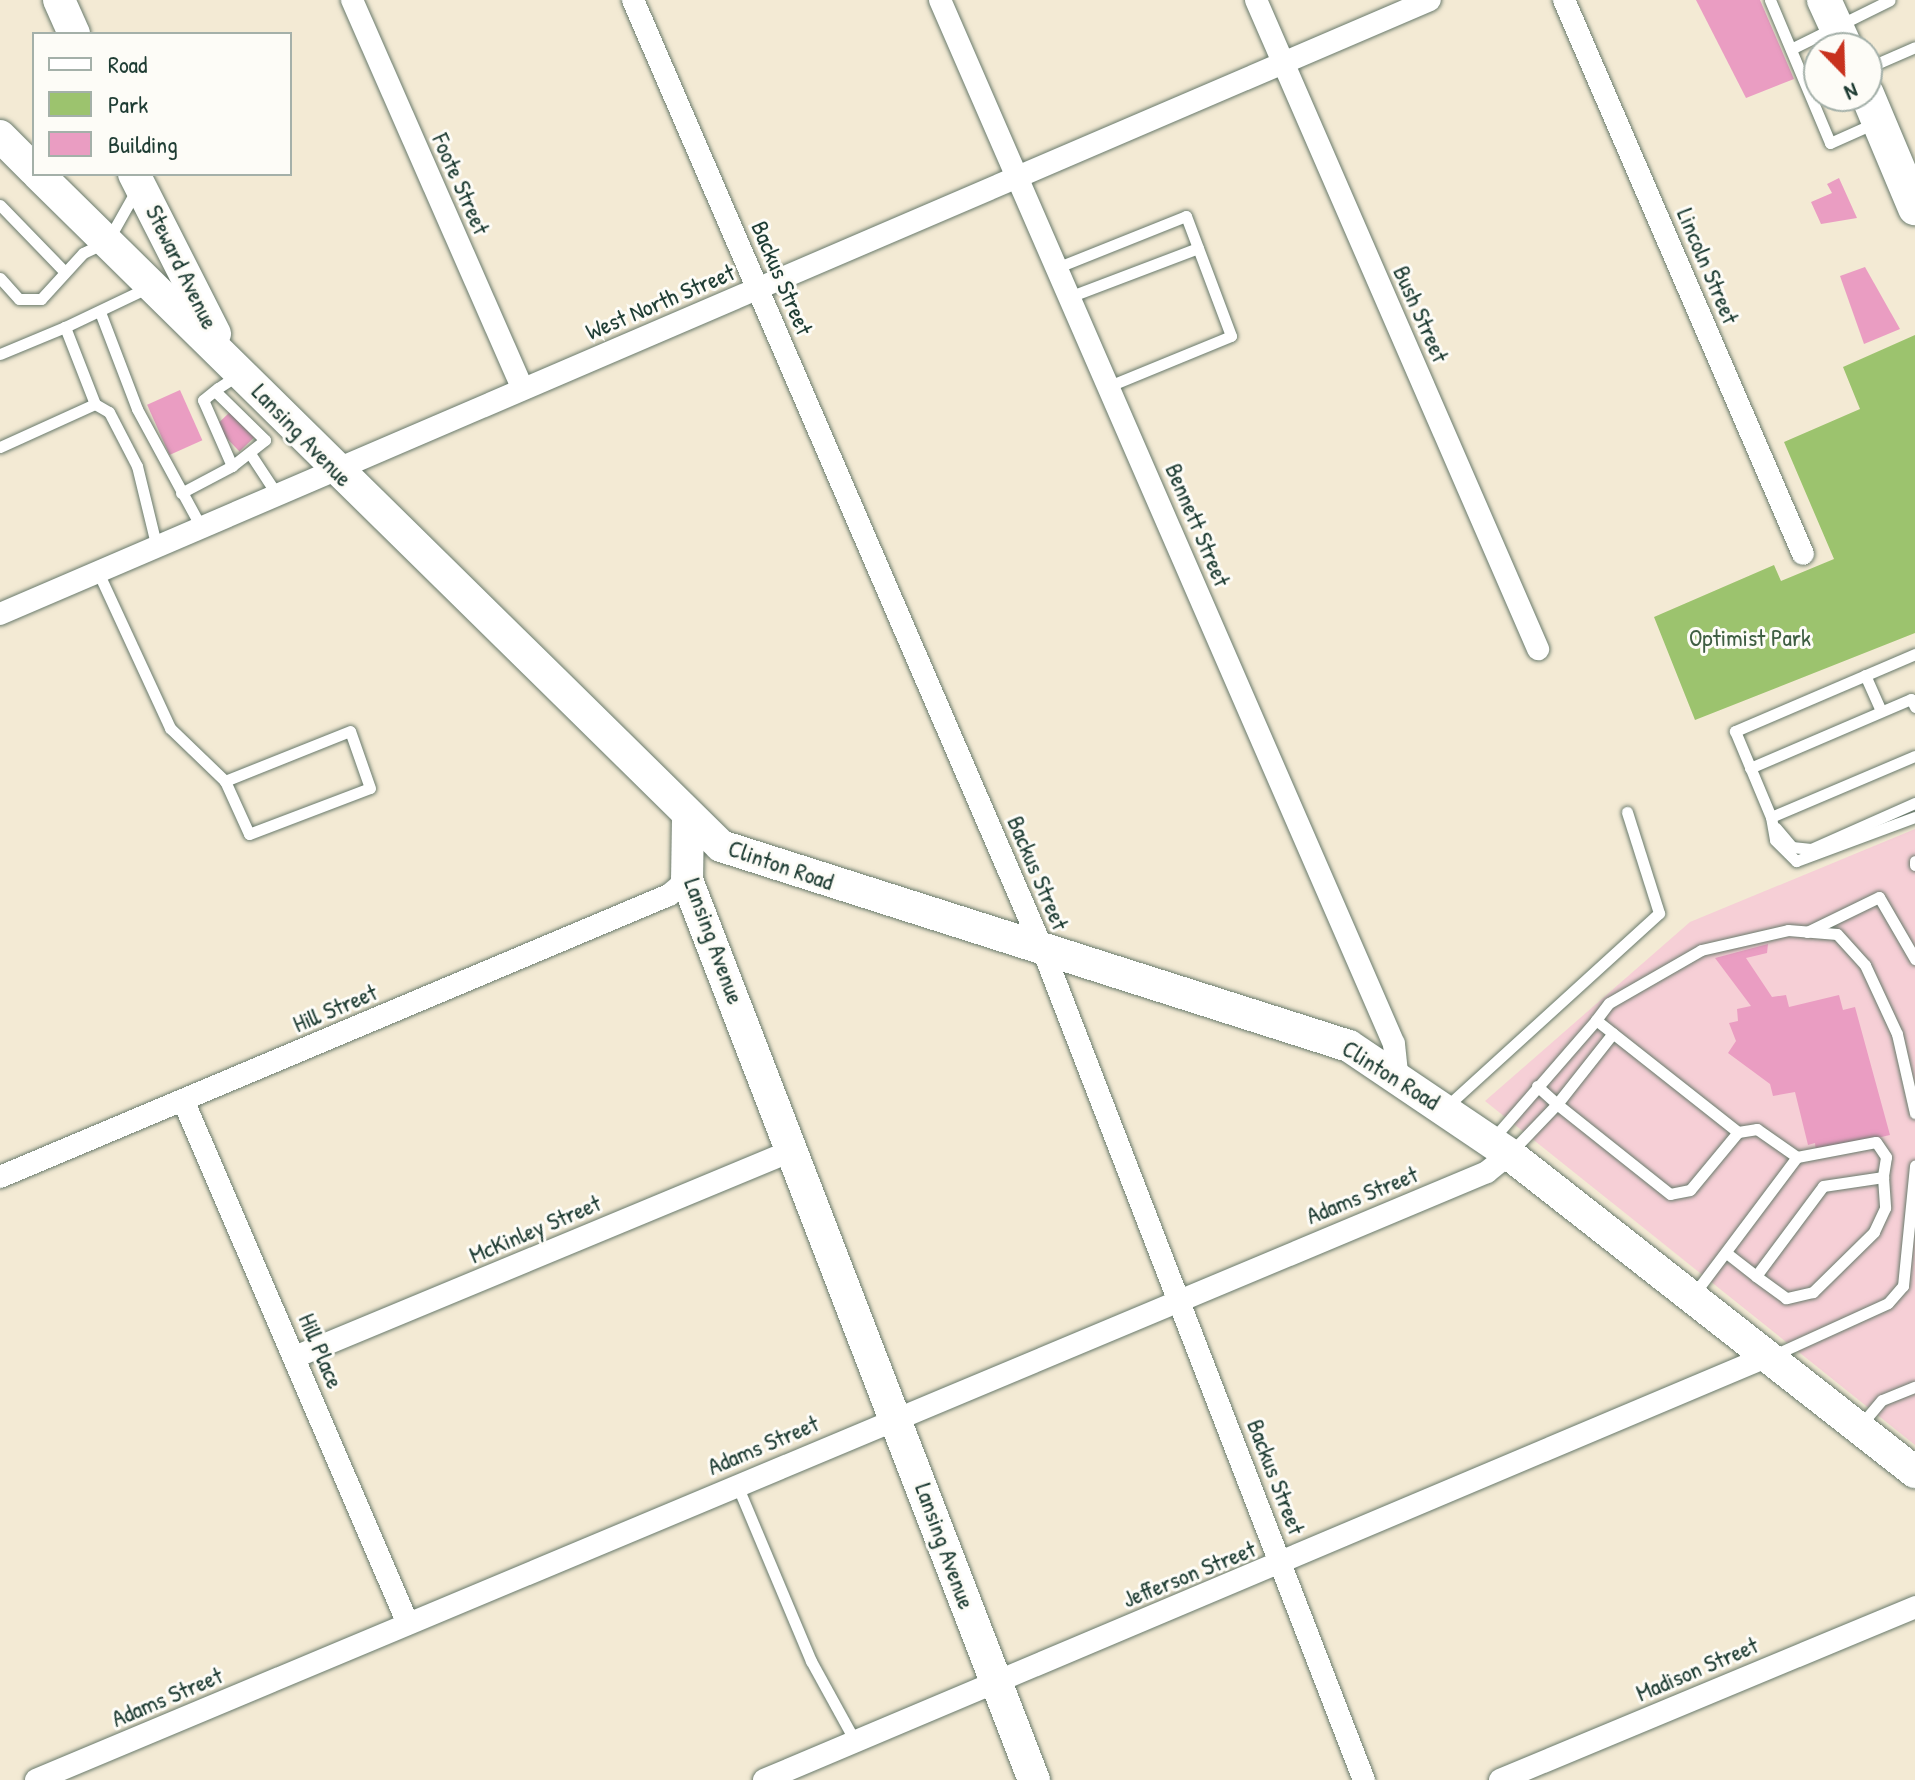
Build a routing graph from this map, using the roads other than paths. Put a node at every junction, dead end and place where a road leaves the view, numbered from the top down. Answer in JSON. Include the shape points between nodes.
{"nodes":[{"id":1,"x":59,"y":0,"type":"edge"},
{"id":2,"x":352,"y":0,"type":"edge"},
{"id":3,"x":633,"y":0,"type":"edge"},
{"id":4,"x":940,"y":0,"type":"edge"},
{"id":5,"x":1256,"y":0,"type":"edge"},
{"id":6,"x":1430,"y":0,"type":"edge"},
{"id":7,"x":1564,"y":0,"type":"edge"},
{"id":8,"x":1770,"y":0,"type":"edge"},
{"id":9,"x":1890,"y":0,"type":"edge"},
{"id":10,"x":1836,"y":25,"type":"edge"},
{"id":11,"x":73,"y":32,"type":"edge"},
{"id":12,"x":1915,"y":47,"type":"edge"},
{"id":13,"x":1791,"y":49,"type":"junction"},
{"id":14,"x":1883,"y":61,"type":"edge"},
{"id":15,"x":1283,"y":64,"type":"junction"},
{"id":16,"x":1803,"y":78,"type":"edge"},
{"id":17,"x":1817,"y":112,"type":"edge"},
{"id":18,"x":1868,"y":112,"type":"edge"},
{"id":19,"x":1875,"y":112,"type":"edge"},
{"id":20,"x":0,"y":136,"type":"edge"},
{"id":21,"x":32,"y":168,"type":"edge"},
{"id":22,"x":40,"y":176,"type":"edge"},
{"id":23,"x":135,"y":176,"type":"edge"},
{"id":24,"x":1018,"y":177,"type":"junction"},
{"id":25,"x":0,"y":205,"type":"edge"},
{"id":26,"x":1915,"y":208,"type":"edge"},
{"id":27,"x":107,"y":242,"type":"junction"},
{"id":28,"x":1198,"y":248,"type":"junction"},
{"id":29,"x":1056,"y":268,"type":"junction"},
{"id":30,"x":64,"y":271,"type":"junction"},
{"id":31,"x":0,"y":278,"type":"edge"},
{"id":32,"x":152,"y":285,"type":"junction"},
{"id":33,"x":758,"y":288,"type":"junction"},
{"id":34,"x":1069,"y":297,"type":"junction"},
{"id":35,"x":100,"y":312,"type":"junction"},
{"id":36,"x":65,"y":327,"type":"junction"},
{"id":37,"x":0,"y":354,"type":"edge"},
{"id":38,"x":228,"y":374,"type":"junction"},
{"id":39,"x":1109,"y":386,"type":"junction"},
{"id":40,"x":522,"y":388,"type":"junction"},
{"id":41,"x":95,"y":404,"type":"junction"},
{"id":42,"x":0,"y":447,"type":"edge"},
{"id":43,"x":251,"y":455,"type":"junction"},
{"id":44,"x":232,"y":466,"type":"junction"},
{"id":45,"x":334,"y":469,"type":"junction"},
{"id":46,"x":181,"y":493,"type":"junction"},
{"id":47,"x":276,"y":493,"type":"junction"},
{"id":48,"x":200,"y":525,"type":"junction"},
{"id":49,"x":156,"y":544,"type":"junction"},
{"id":50,"x":1803,"y":554,"type":"dead end"},
{"id":51,"x":98,"y":572,"type":"junction"},
{"id":52,"x":0,"y":614,"type":"edge"},
{"id":53,"x":1538,"y":649,"type":"dead end"},
{"id":54,"x":1915,"y":654,"type":"edge"},
{"id":55,"x":1865,"y":675,"type":"junction"},
{"id":56,"x":1914,"y":699,"type":"edge"},
{"id":57,"x":1881,"y":711,"type":"junction"},
{"id":58,"x":1915,"y":756,"type":"edge"},
{"id":59,"x":1750,"y":768,"type":"junction"},
{"id":60,"x":225,"y":781,"type":"junction"},
{"id":61,"x":1915,"y":803,"type":"edge"},
{"id":62,"x":1627,"y":812,"type":"dead end"},
{"id":63,"x":1915,"y":817,"type":"edge"},
{"id":64,"x":688,"y":818,"type":"junction"},
{"id":65,"x":1774,"y":823,"type":"junction"},
{"id":66,"x":687,"y":880,"type":"junction"},
{"id":67,"x":1807,"y":932,"type":"junction"},
{"id":68,"x":1043,"y":950,"type":"junction"},
{"id":69,"x":1915,"y":959,"type":"edge"},
{"id":70,"x":1596,"y":1020,"type":"junction"},
{"id":71,"x":1613,"y":1033,"type":"junction"},
{"id":72,"x":1397,"y":1074,"type":"junction"},
{"id":73,"x":1537,"y":1086,"type":"junction"},
{"id":74,"x":183,"y":1100,"type":"junction"},
{"id":75,"x":1557,"y":1104,"type":"junction"},
{"id":76,"x":1446,"y":1108,"type":"junction"},
{"id":77,"x":1915,"y":1113,"type":"edge"},
{"id":78,"x":1738,"y":1132,"type":"junction"},
{"id":79,"x":1500,"y":1148,"type":"junction"},
{"id":80,"x":796,"y":1149,"type":"junction"},
{"id":81,"x":1797,"y":1157,"type":"junction"},
{"id":82,"x":1914,"y":1172,"type":"edge"},
{"id":83,"x":0,"y":1177,"type":"edge"},
{"id":84,"x":1883,"y":1177,"type":"junction"},
{"id":85,"x":1729,"y":1255,"type":"junction"},
{"id":86,"x":1756,"y":1276,"type":"junction"},
{"id":87,"x":1179,"y":1297,"type":"junction"},
{"id":88,"x":1691,"y":1298,"type":"junction"},
{"id":89,"x":295,"y":1357,"type":"junction"},
{"id":90,"x":1766,"y":1357,"type":"junction"},
{"id":91,"x":1915,"y":1387,"type":"edge"},
{"id":92,"x":897,"y":1417,"type":"junction"},
{"id":93,"x":1858,"y":1428,"type":"junction"},
{"id":94,"x":1915,"y":1472,"type":"edge"},
{"id":95,"x":736,"y":1484,"type":"junction"},
{"id":96,"x":1281,"y":1564,"type":"junction"},
{"id":97,"x":1915,"y":1607,"type":"edge"},
{"id":98,"x":408,"y":1624,"type":"junction"},
{"id":99,"x":996,"y":1682,"type":"junction"},
{"id":100,"x":855,"y":1741,"type":"junction"},
{"id":101,"x":36,"y":1780,"type":"edge"},
{"id":102,"x":764,"y":1780,"type":"edge"},
{"id":103,"x":1034,"y":1780,"type":"edge"},
{"id":104,"x":1364,"y":1780,"type":"edge"},
{"id":105,"x":1500,"y":1780,"type":"edge"}],
"edges":[{"from":1,"to":11,"type":"main road"},
{"from":2,"to":40,"type":"street","name":"Foote Street"},
{"from":3,"to":33,"type":"street","name":"Backus Street"},
{"from":4,"to":24,"type":"street","name":"Bennett Street"},
{"from":5,"to":15,"type":"street","name":"Bush Street"},
{"from":6,"to":15,"type":"street","name":"West North Street"},
{"from":7,"to":50,"type":"street","name":"Lincoln Street"},
{"from":8,"to":13,"type":"lane"},
{"from":9,"to":10,"type":"lane"},
{"from":10,"to":13,"type":"lane"},
{"from":12,"to":14,"type":"lane"},
{"from":13,"to":16,"type":"lane"},
{"from":15,"to":24,"type":"street","name":"West North Street"},
{"from":15,"to":53,"type":"street","name":"Bush Street"},
{"from":17,"to":18,"type":"lane","via":[[1830,143]]},
{"from":19,"to":26,"type":"main road","via":[[1898,151]]},
{"from":20,"to":21,"type":"main road","name":"Lansing Avenue"},
{"from":22,"to":27,"type":"main road","name":"Lansing Avenue"},
{"from":23,"to":27,"type":"lane","name":"Steward Avenue","via":[[133,205]]},
{"from":23,"to":38,"type":"main road","name":"Steward Avenue"},
{"from":24,"to":29,"type":"street","name":"Bennett Street"},
{"from":24,"to":33,"type":"street","name":"West North Street"},
{"from":25,"to":30,"type":"lane"},
{"from":27,"to":30,"type":"lane"},
{"from":27,"to":32,"type":"main road","name":"Lansing Avenue"},
{"from":28,"to":29,"type":"lane","via":[[1186,216]]},
{"from":28,"to":34,"type":"lane"},
{"from":28,"to":39,"type":"lane","via":[[1231,336]]},
{"from":29,"to":34,"type":"street","name":"Bennett Street"},
{"from":30,"to":31,"type":"lane","via":[[41,299],[19,299]]},
{"from":32,"to":35,"type":"lane"},
{"from":32,"to":38,"type":"main road","name":"Lansing Avenue"},
{"from":33,"to":40,"type":"street","name":"West North Street"},
{"from":33,"to":68,"type":"street","name":"Backus Street"},
{"from":34,"to":39,"type":"street","name":"Bennett Street"},
{"from":35,"to":36,"type":"lane"},
{"from":35,"to":46,"type":"lane","via":[[137,409]]},
{"from":36,"to":37,"type":"lane"},
{"from":36,"to":41,"type":"lane"},
{"from":38,"to":43,"type":"lane","via":[[265,440]]},
{"from":38,"to":44,"type":"lane","via":[[203,408]]},
{"from":38,"to":45,"type":"main road","name":"Lansing Avenue"},
{"from":39,"to":72,"type":"street","name":"Bennett Street","via":[[1394,1044]]},
{"from":40,"to":45,"type":"street","name":"West North Street"},
{"from":41,"to":42,"type":"lane"},
{"from":41,"to":49,"type":"lane","via":[[123,432]]},
{"from":43,"to":44,"type":"lane"},
{"from":43,"to":47,"type":"lane"},
{"from":44,"to":46,"type":"lane"},
{"from":45,"to":47,"type":"street","name":"West North Street"},
{"from":45,"to":64,"type":"main road","name":"Lansing Avenue"},
{"from":46,"to":48,"type":"lane"},
{"from":47,"to":48,"type":"street","name":"West North Street"},
{"from":48,"to":49,"type":"street","name":"West North Street"},
{"from":49,"to":51,"type":"street","name":"West North Street"},
{"from":51,"to":52,"type":"street","name":"West North Street"},
{"from":51,"to":60,"type":"lane","via":[[170,728]]},
{"from":54,"to":55,"type":"lane"},
{"from":55,"to":57,"type":"lane"},
{"from":55,"to":59,"type":"lane","via":[[1735,731]]},
{"from":56,"to":57,"type":"lane"},
{"from":57,"to":59,"type":"lane"},
{"from":58,"to":65,"type":"lane"},
{"from":59,"to":65,"type":"lane"},
{"from":60,"to":60,"type":"lane","via":[[249,834],[370,788],[350,731]]},
{"from":61,"to":65,"type":"lane","via":[[1811,849],[1792,847]]},
{"from":62,"to":76,"type":"lane","via":[[1659,913]]},
{"from":63,"to":65,"type":"lane","via":[[1814,860],[1782,853]]},
{"from":64,"to":66,"type":"main road","name":"Lansing Avenue"},
{"from":64,"to":68,"type":"main road","name":"Clinton Road","via":[[747,857]]},
{"from":66,"to":74,"type":"street","name":"Hill Street","via":[[669,895]]},
{"from":66,"to":80,"type":"main road","name":"Lansing Avenue"},
{"from":67,"to":69,"type":"lane","via":[[1879,897]]},
{"from":67,"to":70,"type":"lane","via":[[1701,950],[1609,1003]]},
{"from":67,"to":77,"type":"lane","via":[[1837,934],[1865,965],[1897,1034]]},
{"from":68,"to":72,"type":"main road","name":"Clinton Road","via":[[1331,1038]]},
{"from":68,"to":87,"type":"street","name":"Backus Street"},
{"from":70,"to":71,"type":"lane"},
{"from":70,"to":73,"type":"lane"},
{"from":71,"to":75,"type":"lane"},
{"from":71,"to":78,"type":"lane"},
{"from":72,"to":76,"type":"main road","name":"Clinton Road"},
{"from":73,"to":75,"type":"lane"},
{"from":73,"to":79,"type":"lane"},
{"from":74,"to":83,"type":"street","name":"Hill Street"},
{"from":74,"to":89,"type":"street","name":"Hill Place"},
{"from":75,"to":78,"type":"lane","via":[[1670,1194],[1690,1190]]},
{"from":75,"to":79,"type":"lane"},
{"from":76,"to":79,"type":"main road","name":"Clinton Road"},
{"from":78,"to":81,"type":"lane","via":[[1757,1129]]},
{"from":79,"to":87,"type":"street","name":"Adams Street","via":[[1487,1172]]},
{"from":79,"to":88,"type":"main road","name":"Clinton Road"},
{"from":80,"to":89,"type":"street","name":"McKinley Street"},
{"from":80,"to":92,"type":"main road","name":"Lansing Avenue"},
{"from":81,"to":84,"type":"lane","via":[[1876,1142],[1886,1157]]},
{"from":81,"to":85,"type":"lane"},
{"from":82,"to":90,"type":"lane","via":[[1903,1286],[1888,1303]]},
{"from":84,"to":86,"type":"lane","via":[[1823,1186]]},
{"from":84,"to":86,"type":"lane","via":[[1885,1208],[1874,1232],[1813,1292],[1786,1298]]},
{"from":85,"to":86,"type":"lane"},
{"from":85,"to":88,"type":"lane"},
{"from":87,"to":92,"type":"street","name":"Adams Street"},
{"from":87,"to":96,"type":"street","name":"Backus Street"},
{"from":88,"to":90,"type":"main road","name":"Clinton Road"},
{"from":89,"to":98,"type":"street","name":"Hill Place"},
{"from":90,"to":93,"type":"main road","name":"Clinton Road"},
{"from":90,"to":96,"type":"street","name":"Jefferson Street"},
{"from":91,"to":93,"type":"lane","via":[[1882,1400]]},
{"from":92,"to":95,"type":"street","name":"Adams Street"},
{"from":92,"to":99,"type":"main road","name":"Lansing Avenue"},
{"from":93,"to":94,"type":"main road","name":"Clinton Road"},
{"from":95,"to":98,"type":"street","name":"Adams Street"},
{"from":95,"to":100,"type":"lane","via":[[811,1661]]},
{"from":96,"to":99,"type":"street","name":"Jefferson Street"},
{"from":96,"to":104,"type":"street","name":"Backus Street"},
{"from":97,"to":105,"type":"street","name":"Madison Street"},
{"from":98,"to":101,"type":"street","name":"Adams Street"},
{"from":99,"to":100,"type":"street","name":"Jefferson Street"},
{"from":99,"to":103,"type":"main road","name":"Lansing Avenue"},
{"from":100,"to":102,"type":"street","name":"Jefferson Street"}]}
